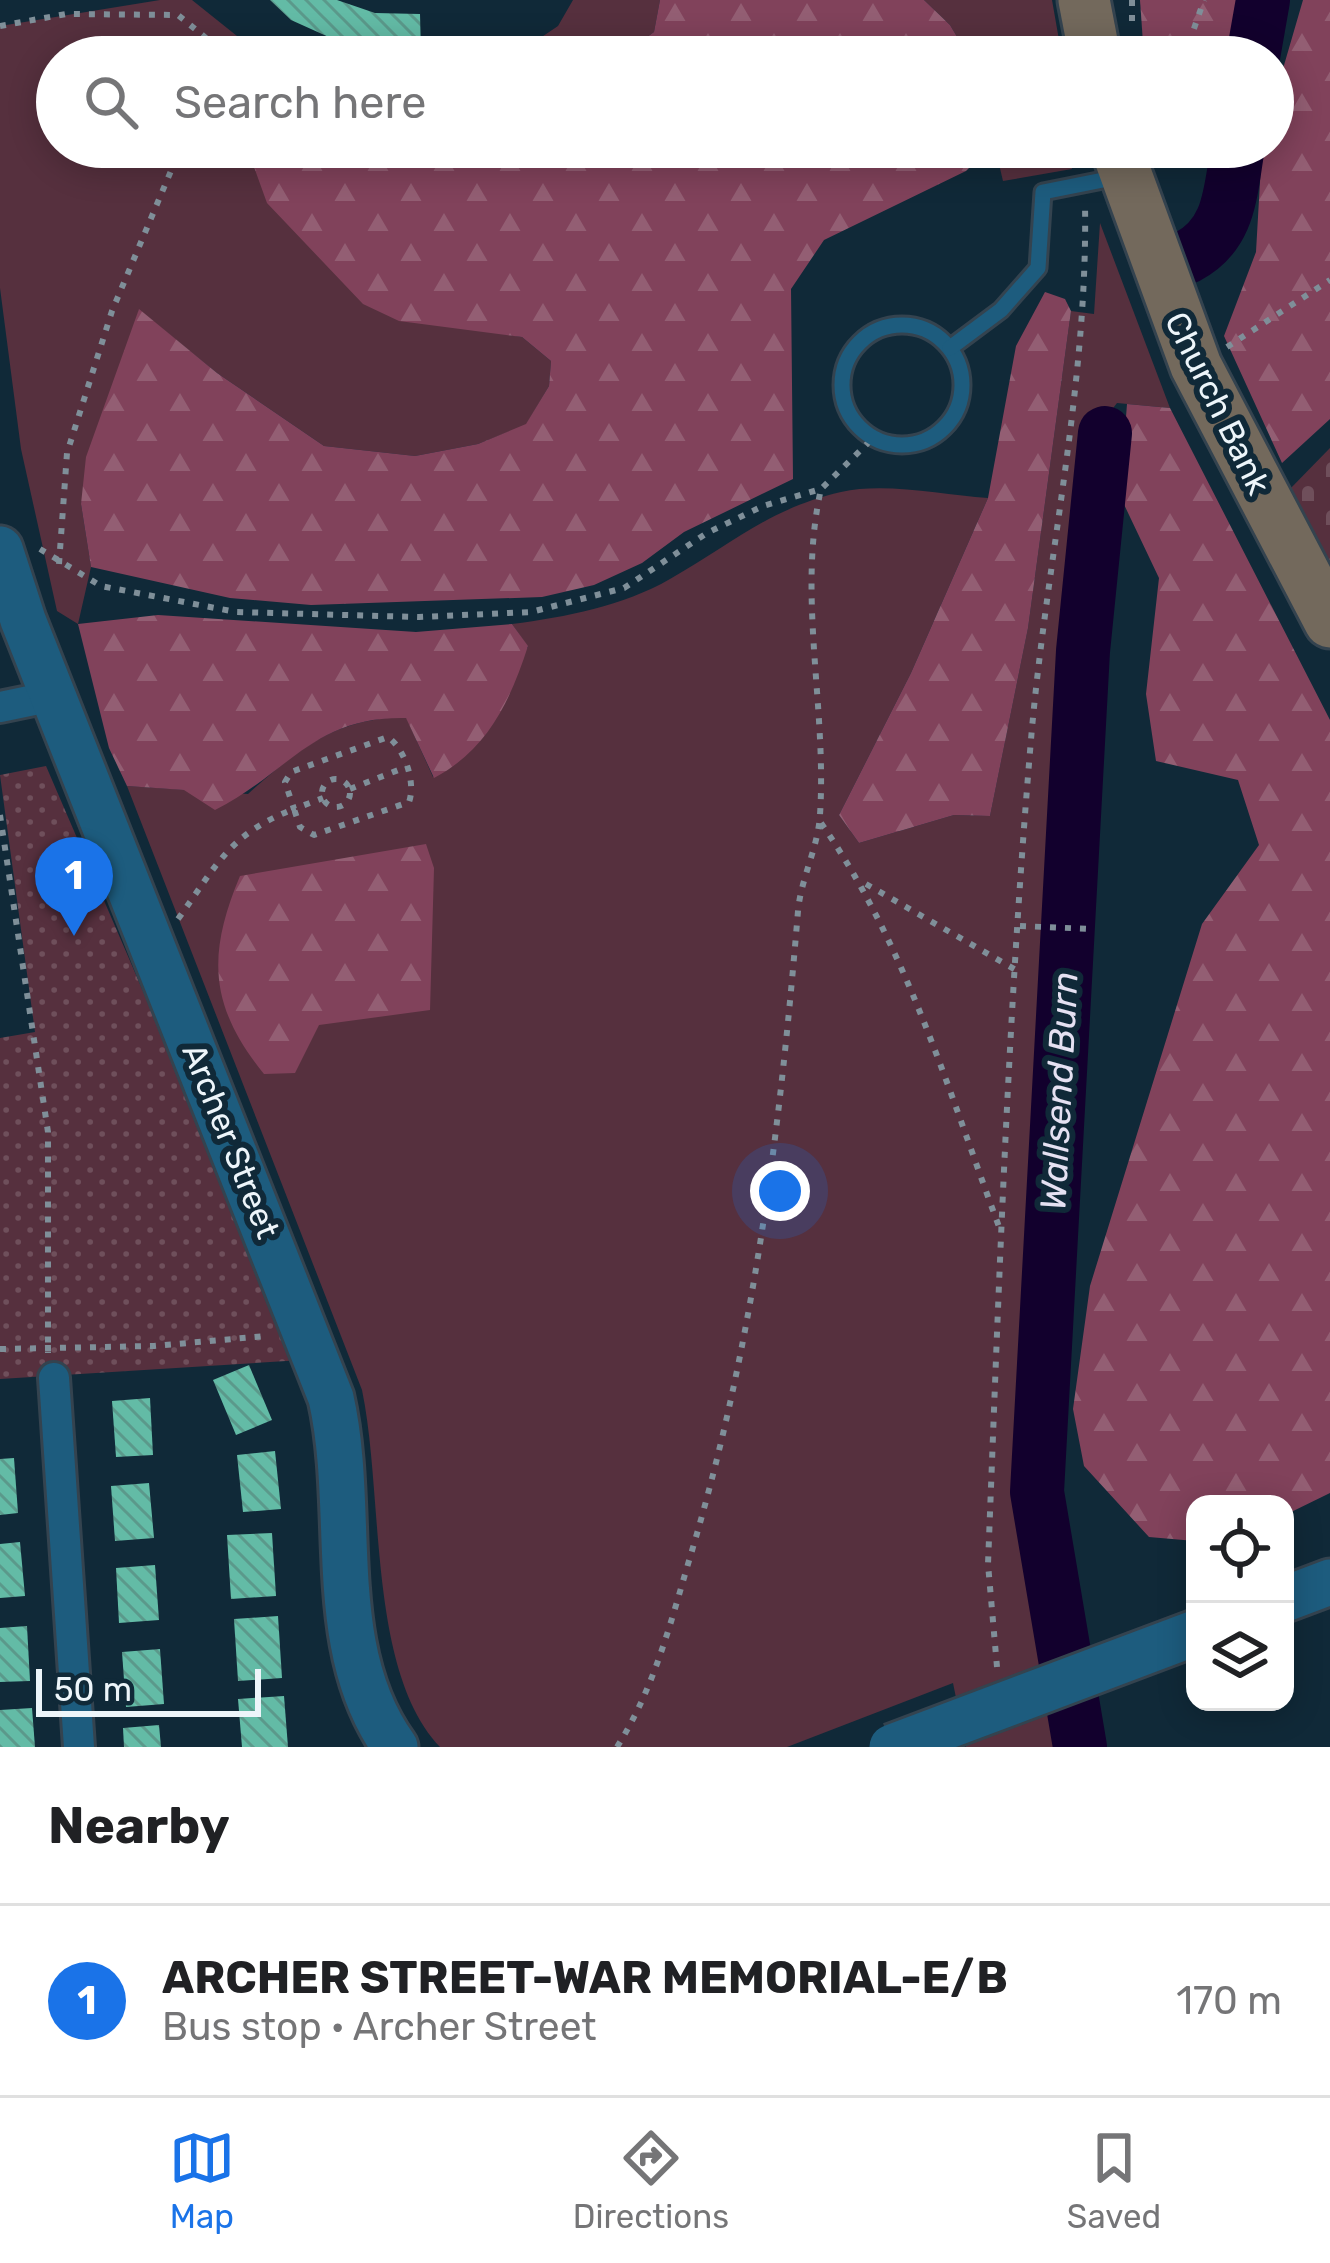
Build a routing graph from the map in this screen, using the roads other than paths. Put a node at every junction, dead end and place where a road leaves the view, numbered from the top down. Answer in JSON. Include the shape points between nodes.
{"nodes":[{"id":1,"x":1108,"y":169,"type":"edge"},
{"id":2,"x":950,"y":347,"type":"junction"},
{"id":3,"x":15,"y":545,"type":"edge"},
{"id":4,"x":1330,"y":622,"type":"edge"},
{"id":5,"x":53,"y":697,"type":"junction"},
{"id":6,"x":0,"y":707,"type":"edge"},
{"id":7,"x":54,"y":1378,"type":"road end"},
{"id":8,"x":1330,"y":1582,"type":"edge"},
{"id":9,"x":1294,"y":1596,"type":"edge"},
{"id":10,"x":1186,"y":1636,"type":"edge"},
{"id":11,"x":79,"y":1747,"type":"edge"},
{"id":12,"x":395,"y":1747,"type":"edge"},
{"id":13,"x":892,"y":1747,"type":"edge"}],
"edges":[{"from":1,"to":2,"type":"lane","via":[[1042,192],[1038,268],[1001,310]]},
{"from":1,"to":4,"type":"main road","name":"Church Bank","via":[[1196,366]]},
{"from":2,"to":2,"type":"lane","via":[[962,386],[948,424],[913,445],[873,438],[857,425],[842,393],[854,348],[893,325],[925,328]]},
{"from":3,"to":5,"type":"main road","name":"Archer Street"},
{"from":5,"to":6,"type":"street"},
{"from":5,"to":12,"type":"main road","name":"Archer Street","via":[[331,1398],[356,1664]]},
{"from":7,"to":11,"type":"street"},
{"from":8,"to":9,"type":"main road"},
{"from":10,"to":13,"type":"main road","bridge":true}]}
